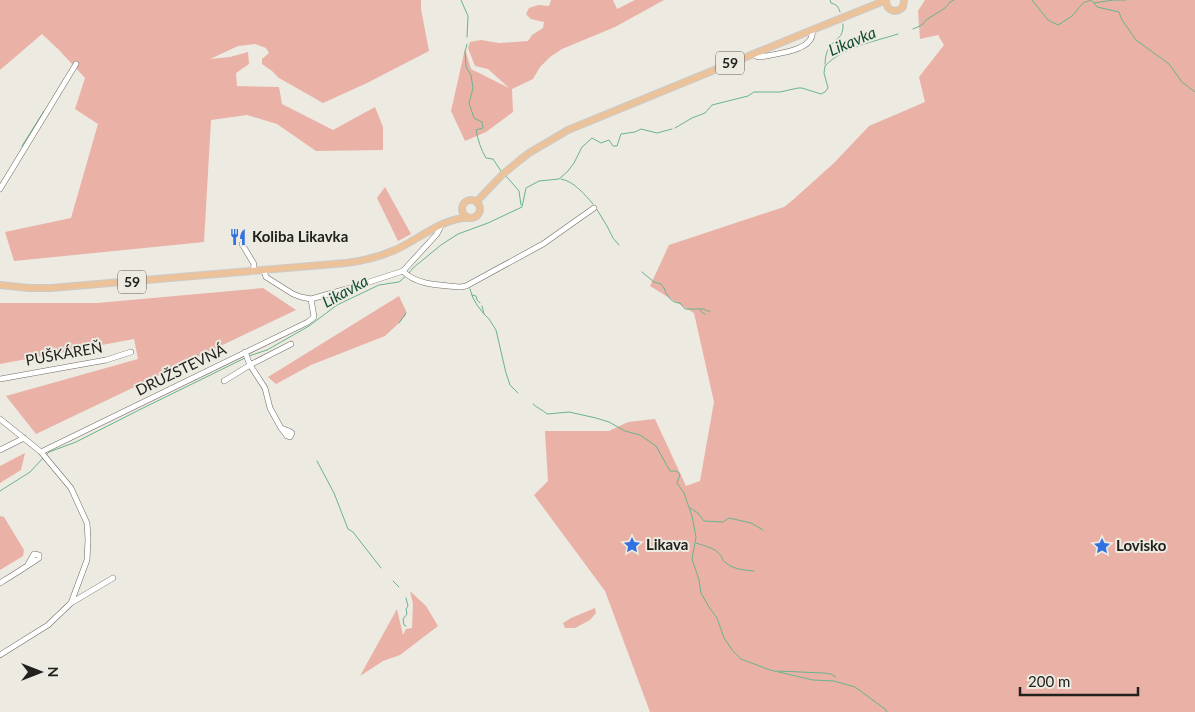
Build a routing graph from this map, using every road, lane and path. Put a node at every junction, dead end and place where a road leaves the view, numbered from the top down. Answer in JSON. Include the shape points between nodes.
{"nodes":[{"id":1,"x":885,"y":0,"type":"edge"},
{"id":2,"x":905,"y":1,"type":"edge"},
{"id":3,"x":865,"y":9,"type":"junction"},
{"id":4,"x":890,"y":10,"type":"junction"},
{"id":5,"x":812,"y":30,"type":"junction"},
{"id":6,"x":754,"y":54,"type":"junction"},
{"id":7,"x":76,"y":64,"type":"dead end"},
{"id":8,"x":498,"y":180,"type":"junction"},
{"id":9,"x":0,"y":189,"type":"edge"},
{"id":10,"x":475,"y":201,"type":"junction"},
{"id":11,"x":480,"y":208,"type":"junction"},
{"id":12,"x":594,"y":208,"type":"dead end"},
{"id":13,"x":462,"y":209,"type":"junction"},
{"id":14,"x":468,"y":218,"type":"junction"},
{"id":15,"x":457,"y":219,"type":"junction"},
{"id":16,"x":441,"y":226,"type":"junction"},
{"id":17,"x":242,"y":244,"type":"dead end"},
{"id":18,"x":264,"y":271,"type":"junction"},
{"id":19,"x":253,"y":272,"type":"junction"},
{"id":20,"x":405,"y":274,"type":"junction"},
{"id":21,"x":0,"y":285,"type":"edge"},
{"id":22,"x":311,"y":299,"type":"junction"},
{"id":23,"x":290,"y":344,"type":"dead end"},
{"id":24,"x":131,"y":352,"type":"dead end"},
{"id":25,"x":245,"y":352,"type":"junction"},
{"id":26,"x":250,"y":366,"type":"junction"},
{"id":27,"x":0,"y":379,"type":"edge"},
{"id":28,"x":224,"y":381,"type":"dead end"},
{"id":29,"x":0,"y":419,"type":"edge"},
{"id":30,"x":281,"y":428,"type":"dead end"},
{"id":31,"x":24,"y":438,"type":"junction"},
{"id":32,"x":0,"y":450,"type":"edge"},
{"id":33,"x":41,"y":452,"type":"junction"},
{"id":34,"x":27,"y":566,"type":"dead end"},
{"id":35,"x":113,"y":578,"type":"dead end"},
{"id":36,"x":0,"y":583,"type":"edge"},
{"id":37,"x":72,"y":603,"type":"junction"},
{"id":38,"x":0,"y":654,"type":"edge"}],
"edges":[{"from":1,"to":3,"type":"main road","number":"59"},
{"from":1,"to":4,"type":"main road","number":"59"},
{"from":2,"to":4,"type":"main road","number":"59","via":[[899,11]]},
{"from":3,"to":4,"type":"main road","number":"59"},
{"from":3,"to":5,"type":"main road","number":"59"},
{"from":5,"to":6,"type":"main road","number":"59"},
{"from":5,"to":6,"type":"street","via":[[811,38],[798,49],[760,57]]},
{"from":6,"to":8,"type":"main road","number":"59","via":[[568,130],[529,153]]},
{"from":7,"to":9,"type":"street"},
{"from":8,"to":10,"type":"main road","number":"59"},
{"from":8,"to":11,"type":"main road","number":"59"},
{"from":10,"to":11,"type":"main road"},
{"from":10,"to":13,"type":"main road","number":"59","via":[[467,201]]},
{"from":11,"to":14,"type":"main road","number":"59","via":[[478,215]]},
{"from":12,"to":20,"type":"street","via":[[543,244],[466,286],[421,282]]},
{"from":13,"to":14,"type":"main road"},
{"from":13,"to":15,"type":"main road"},
{"from":14,"to":15,"type":"main road","number":"59"},
{"from":15,"to":16,"type":"main road","number":"59"},
{"from":16,"to":18,"type":"main road","number":"59","via":[[395,250],[366,260]]},
{"from":16,"to":20,"type":"street"},
{"from":17,"to":19,"type":"street","via":[[254,264]]},
{"from":18,"to":19,"type":"main road","number":"59"},
{"from":18,"to":22,"type":"street","via":[[266,277],[293,294]]},
{"from":19,"to":21,"type":"main road","number":"59","via":[[51,288]]},
{"from":20,"to":22,"type":"street"},
{"from":22,"to":25,"type":"street","name":"DRUŽSTEVNÁ","via":[[314,317],[308,322]]},
{"from":23,"to":26,"type":"street"},
{"from":24,"to":27,"type":"street","name":"PUŠKÁREŇ","via":[[106,360]]},
{"from":25,"to":26,"type":"street"},
{"from":25,"to":33,"type":"street","name":"DRUŽSTEVNÁ"},
{"from":26,"to":28,"type":"street"},
{"from":26,"to":30,"type":"street","via":[[265,388],[270,408]]},
{"from":29,"to":31,"type":"street"},
{"from":31,"to":32,"type":"street"},
{"from":31,"to":33,"type":"street"},
{"from":33,"to":37,"type":"street","via":[[71,488],[87,523],[87,560]]},
{"from":34,"to":36,"type":"street"},
{"from":35,"to":37,"type":"street"},
{"from":37,"to":38,"type":"street","via":[[48,625]]}]}
